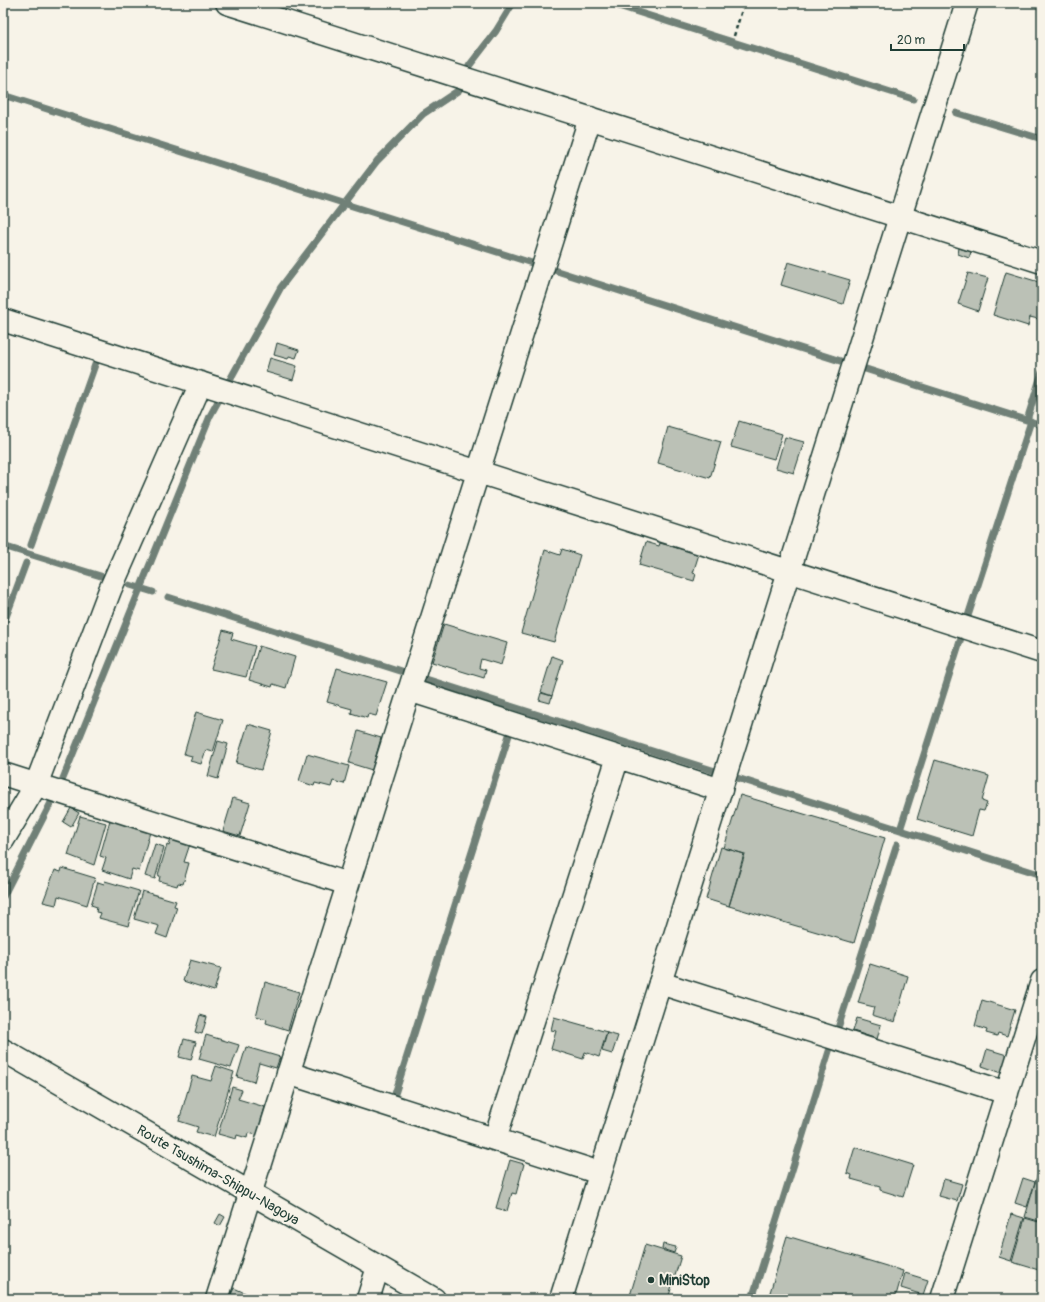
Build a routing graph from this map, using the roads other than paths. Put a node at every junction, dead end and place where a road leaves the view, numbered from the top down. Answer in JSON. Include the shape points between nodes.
{"nodes":[{"id":1,"x":227,"y":3,"type":"edge"},
{"id":2,"x":967,"y":3,"type":"edge"},
{"id":3,"x":590,"y":118,"type":"junction"},
{"id":4,"x":900,"y":217,"type":"junction"},
{"id":5,"x":1042,"y":262,"type":"edge"},
{"id":6,"x":5,"y":326,"type":"edge"},
{"id":7,"x":216,"y":387,"type":"junction"},
{"id":8,"x":478,"y":472,"type":"junction"},
{"id":9,"x":789,"y":571,"type":"junction"},
{"id":10,"x":1042,"y":652,"type":"edge"},
{"id":11,"x":412,"y":680,"type":"junction"},
{"id":12,"x":618,"y":757,"type":"junction"},
{"id":13,"x":3,"y":774,"type":"edge"},
{"id":14,"x":724,"y":780,"type":"junction"},
{"id":15,"x":40,"y":786,"type":"junction"},
{"id":16,"x":3,"y":840,"type":"edge"},
{"id":17,"x":348,"y":884,"type":"junction"},
{"id":18,"x":1042,"y":981,"type":"edge"},
{"id":19,"x":660,"y":983,"type":"junction"},
{"id":20,"x":3,"y":1050,"type":"edge"},
{"id":21,"x":288,"y":1073,"type":"junction"},
{"id":22,"x":1007,"y":1093,"type":"junction"},
{"id":23,"x":495,"y":1139,"type":"junction"},
{"id":24,"x":600,"y":1173,"type":"junction"},
{"id":25,"x":250,"y":1193,"type":"junction"},
{"id":26,"x":378,"y":1267,"type":"junction"},
{"id":27,"x":217,"y":1299,"type":"edge"},
{"id":28,"x":368,"y":1299,"type":"edge"},
{"id":29,"x":434,"y":1299,"type":"edge"},
{"id":30,"x":561,"y":1299,"type":"edge"},
{"id":31,"x":942,"y":1299,"type":"edge"}],
"edges":[{"from":1,"to":3,"type":"street"},
{"from":2,"to":4,"type":"street"},
{"from":3,"to":4,"type":"street"},
{"from":3,"to":8,"type":"street"},
{"from":4,"to":5,"type":"street"},
{"from":4,"to":9,"type":"street"},
{"from":6,"to":7,"type":"street"},
{"from":7,"to":8,"type":"street"},
{"from":7,"to":15,"type":"street","via":[[110,590]]},
{"from":8,"to":9,"type":"street"},
{"from":8,"to":11,"type":"street"},
{"from":9,"to":10,"type":"street"},
{"from":9,"to":14,"type":"street"},
{"from":11,"to":12,"type":"street"},
{"from":11,"to":17,"type":"street"},
{"from":12,"to":14,"type":"street"},
{"from":12,"to":23,"type":"street"},
{"from":13,"to":15,"type":"street"},
{"from":14,"to":19,"type":"street"},
{"from":15,"to":16,"type":"street"},
{"from":15,"to":17,"type":"street"},
{"from":17,"to":21,"type":"street"},
{"from":18,"to":22,"type":"street"},
{"from":19,"to":22,"type":"street"},
{"from":19,"to":24,"type":"street"},
{"from":20,"to":25,"type":"street","name":"Route Tsushima-Shippu-Nagoya"},
{"from":21,"to":23,"type":"street"},
{"from":21,"to":25,"type":"street"},
{"from":22,"to":31,"type":"street"},
{"from":23,"to":24,"type":"street"},
{"from":24,"to":30,"type":"street"},
{"from":25,"to":26,"type":"street","name":"Route Tsushima-Shippu-Nagoya"},
{"from":25,"to":27,"type":"street"},
{"from":26,"to":28,"type":"street"},
{"from":26,"to":29,"type":"street","name":"Route Tsushima-Shippu-Nagoya"}]}
